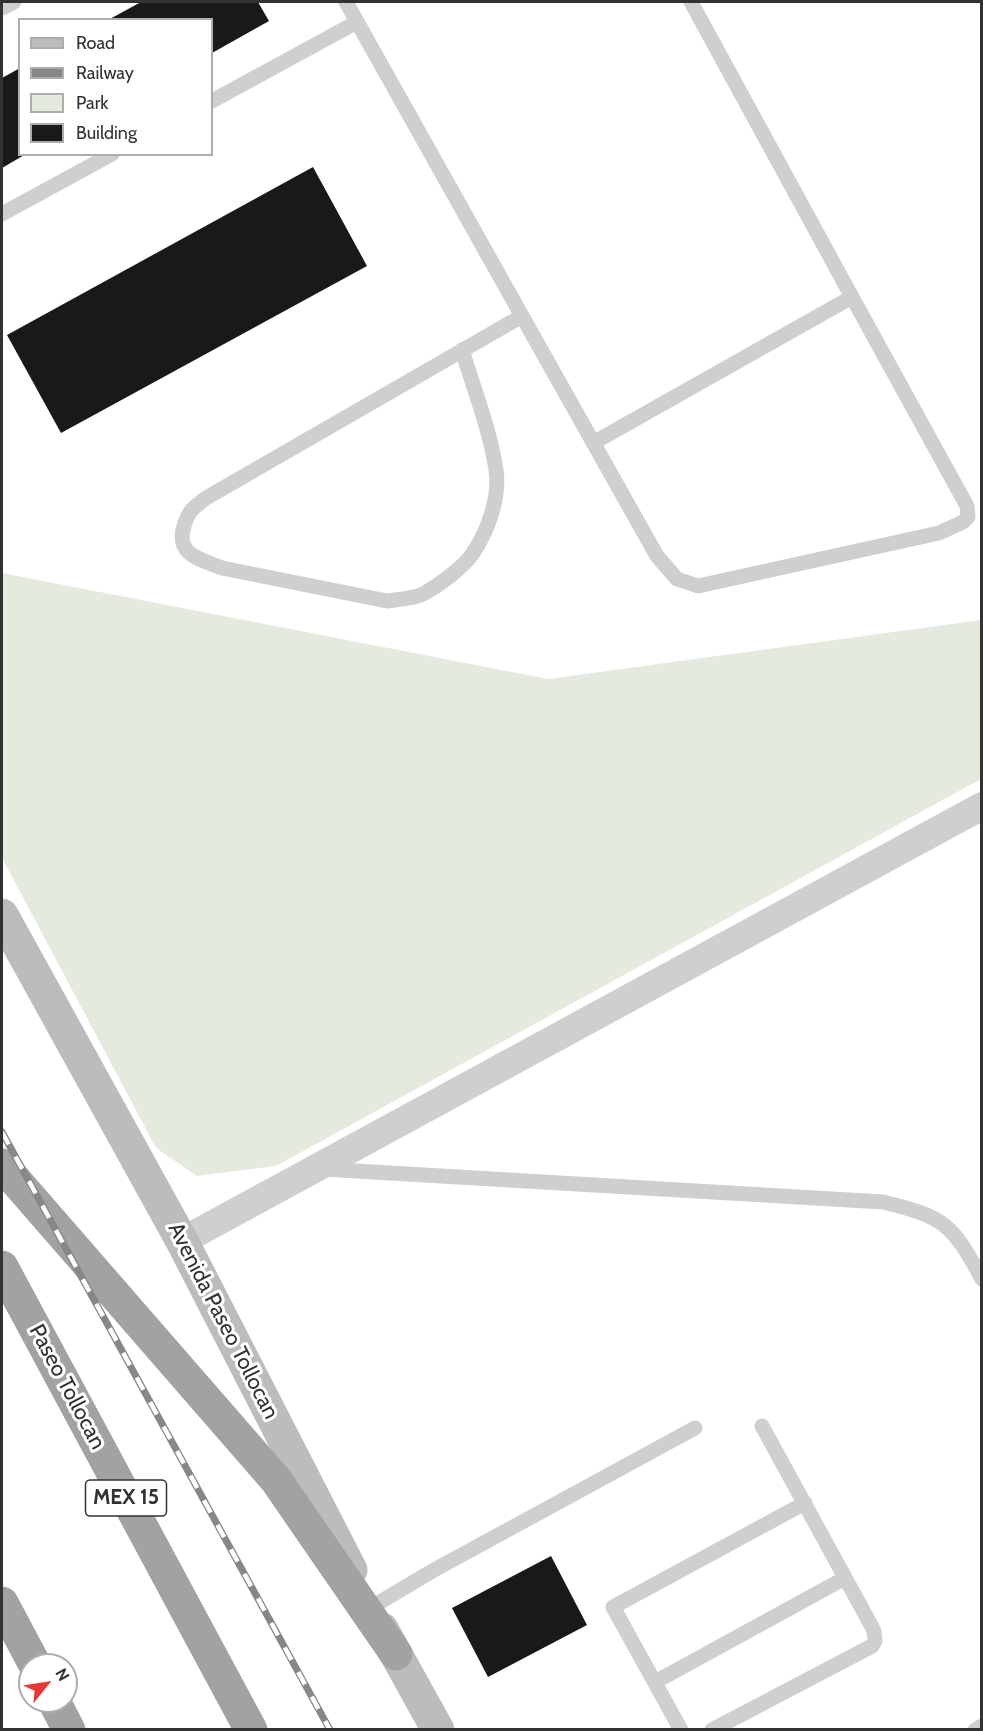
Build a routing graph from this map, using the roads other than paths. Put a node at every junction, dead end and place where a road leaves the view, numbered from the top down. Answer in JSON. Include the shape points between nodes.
{"nodes":[{"id":1,"x":14,"y":2,"type":"edge"},
{"id":2,"x":346,"y":2,"type":"edge"},
{"id":3,"x":691,"y":2,"type":"edge"},
{"id":4,"x":2,"y":8,"type":"edge"},
{"id":5,"x":357,"y":22,"type":"junction"},
{"id":6,"x":213,"y":100,"type":"edge"},
{"id":7,"x":108,"y":156,"type":"edge"},
{"id":8,"x":2,"y":214,"type":"edge"},
{"id":9,"x":852,"y":297,"type":"junction"},
{"id":10,"x":522,"y":316,"type":"junction"},
{"id":11,"x":462,"y":350,"type":"junction"},
{"id":12,"x":593,"y":443,"type":"junction"},
{"id":13,"x":981,"y":806,"type":"edge"},
{"id":14,"x":2,"y":915,"type":"edge"},
{"id":15,"x":2,"y":1165,"type":"edge"},
{"id":16,"x":316,"y":1168,"type":"junction"},
{"id":17,"x":182,"y":1241,"type":"junction"},
{"id":18,"x":2,"y":1267,"type":"edge"},
{"id":19,"x":981,"y":1280,"type":"edge"},
{"id":20,"x":762,"y":1426,"type":"dead end"},
{"id":21,"x":695,"y":1428,"type":"dead end"},
{"id":22,"x":805,"y":1503,"type":"junction"},
{"id":23,"x":845,"y":1578,"type":"junction"},
{"id":24,"x":2,"y":1603,"type":"edge"},
{"id":25,"x":370,"y":1608,"type":"junction"},
{"id":26,"x":29,"y":1653,"type":"edge"},
{"id":27,"x":396,"y":1654,"type":"junction"},
{"id":28,"x":655,"y":1682,"type":"junction"},
{"id":29,"x":60,"y":1713,"type":"edge"},
{"id":30,"x":981,"y":1726,"type":"edge"},
{"id":31,"x":69,"y":1730,"type":"edge"},
{"id":32,"x":251,"y":1730,"type":"edge"},
{"id":33,"x":438,"y":1730,"type":"edge"},
{"id":34,"x":681,"y":1730,"type":"edge"},
{"id":35,"x":712,"y":1730,"type":"edge"},
{"id":36,"x":975,"y":1730,"type":"edge"}],
"edges":[{"from":1,"to":4,"type":"lane"},
{"from":2,"to":5,"type":"lane"},
{"from":3,"to":9,"type":"lane"},
{"from":5,"to":6,"type":"lane"},
{"from":5,"to":10,"type":"lane"},
{"from":7,"to":8,"type":"lane"},
{"from":9,"to":12,"type":"lane"},
{"from":9,"to":12,"type":"lane","via":[[967,506],[968,517],[963,522],[939,533],[698,586],[677,579],[657,556]]},
{"from":10,"to":11,"type":"lane"},
{"from":10,"to":12,"type":"lane"},
{"from":11,"to":11,"type":"lane","via":[[488,435],[496,472],[495,500],[473,555],[448,577],[424,593],[387,601],[222,568],[197,558],[183,546],[180,538],[189,511],[206,498]]},
{"from":13,"to":16,"type":"street"},
{"from":14,"to":17,"type":"main road","name":"Avenida Paseo Tollocan"},
{"from":15,"to":27,"type":"highway","via":[[276,1480]]},
{"from":16,"to":17,"type":"street"},
{"from":16,"to":19,"type":"lane","via":[[883,1202],[941,1222],[964,1247]]},
{"from":17,"to":25,"type":"main road","name":"Avenida Paseo Tollocan"},
{"from":18,"to":32,"type":"highway","name":"Paseo Tollocan","number":"MEX 15"},
{"from":20,"to":22,"type":"lane"},
{"from":21,"to":25,"type":"lane"},
{"from":22,"to":23,"type":"lane"},
{"from":22,"to":28,"type":"lane","via":[[613,1607]]},
{"from":23,"to":28,"type":"lane"},
{"from":23,"to":35,"type":"lane","via":[[874,1631],[872,1646]]},
{"from":24,"to":26,"type":"highway"},
{"from":25,"to":27,"type":"main road","name":"Avenida Paseo Tollocan"},
{"from":27,"to":33,"type":"main road","name":"Avenida Paseo Tollocan"},
{"from":28,"to":34,"type":"lane"},
{"from":29,"to":31,"type":"highway"},
{"from":30,"to":36,"type":"lane"}]}
